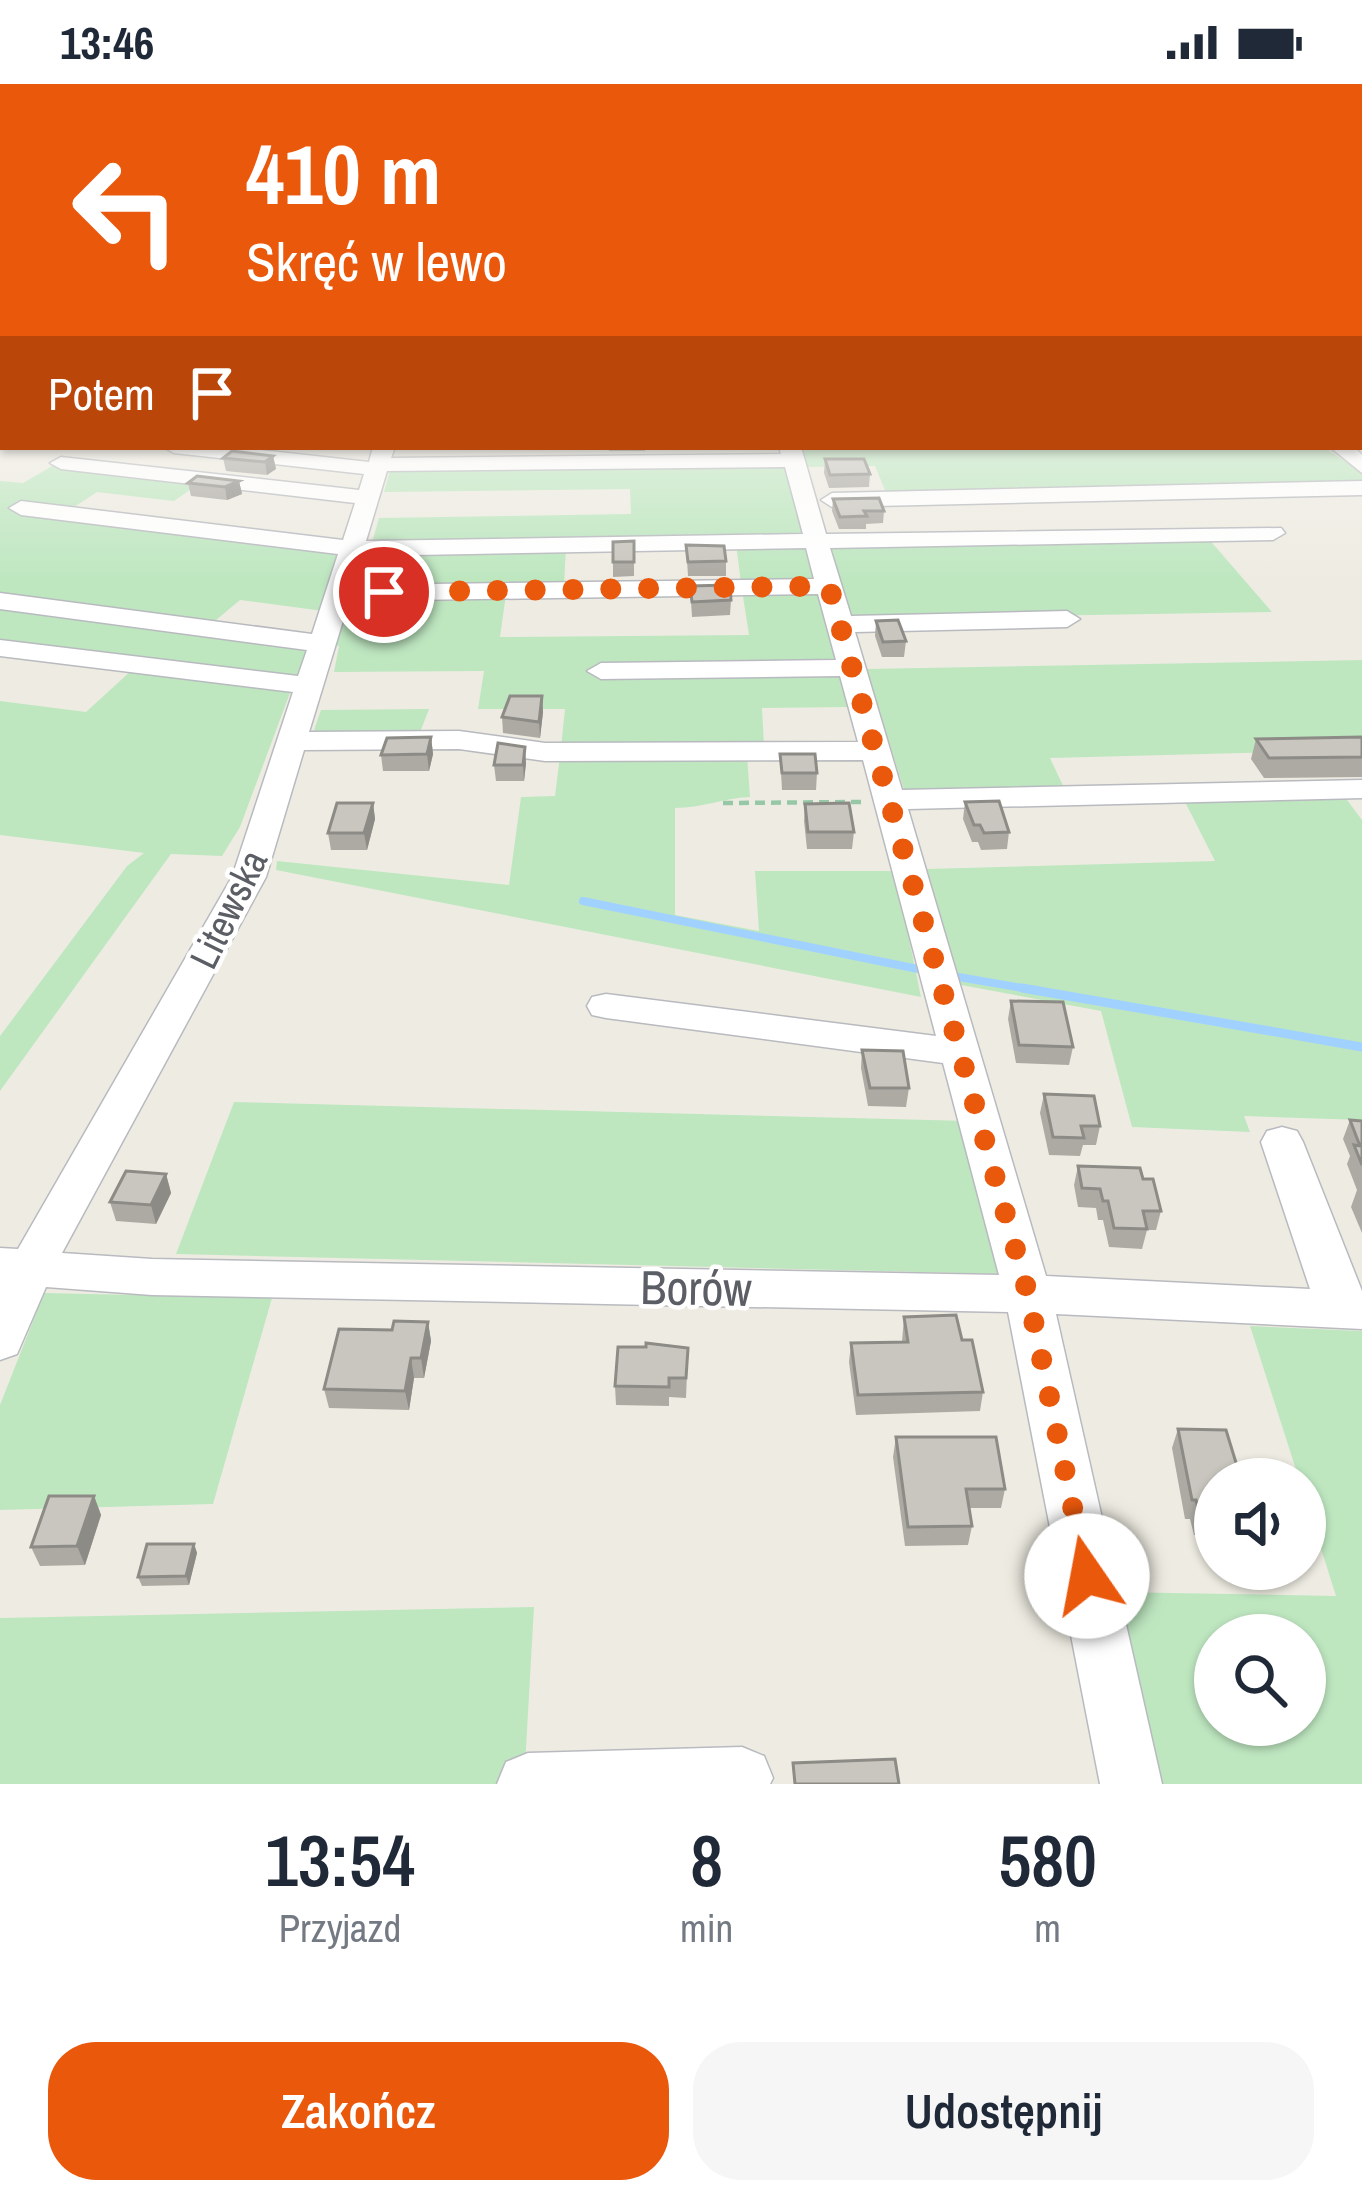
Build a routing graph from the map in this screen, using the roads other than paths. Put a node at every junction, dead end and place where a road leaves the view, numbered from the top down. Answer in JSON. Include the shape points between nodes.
{"nodes":[{"id":1,"x":200,"y":450,"type":"edge"},
{"id":2,"x":791,"y":453,"type":"edge"},
{"id":3,"x":587,"y":455,"type":"edge"},
{"id":4,"x":61,"y":463,"type":"dead end"},
{"id":5,"x":377,"y":470,"type":"edge"},
{"id":6,"x":1362,"y":488,"type":"edge"},
{"id":7,"x":804,"y":500,"type":"junction"},
{"id":8,"x":21,"y":508,"type":"dead end"},
{"id":9,"x":1274,"y":533,"type":"dead end"},
{"id":10,"x":815,"y":541,"type":"junction"},
{"id":11,"x":353,"y":549,"type":"junction"},
{"id":12,"x":339,"y":592,"type":"junction"},
{"id":13,"x":0,"y":602,"type":"edge"},
{"id":14,"x":834,"y":605,"type":"junction"},
{"id":15,"x":1067,"y":620,"type":"dead end"},
{"id":16,"x":324,"y":644,"type":"junction"},
{"id":17,"x":0,"y":648,"type":"edge"},
{"id":18,"x":851,"y":668,"type":"junction"},
{"id":19,"x":601,"y":671,"type":"dead end"},
{"id":20,"x":311,"y":686,"type":"junction"},
{"id":21,"x":294,"y":741,"type":"junction"},
{"id":22,"x":874,"y":751,"type":"junction"},
{"id":23,"x":1362,"y":790,"type":"edge"},
{"id":24,"x":889,"y":801,"type":"junction"},
{"id":25,"x":606,"y":1006,"type":"dead end"},
{"id":26,"x":958,"y":1052,"type":"junction"},
{"id":27,"x":1282,"y":1142,"type":"dead end"},
{"id":28,"x":15,"y":1266,"type":"edge"},
{"id":29,"x":1028,"y":1294,"type":"junction"},
{"id":30,"x":1351,"y":1309,"type":"edge"},
{"id":31,"x":0,"y":1340,"type":"edge"},
{"id":32,"x":742,"y":1778,"type":"dead end"},
{"id":33,"x":528,"y":1784,"type":"edge"},
{"id":34,"x":1131,"y":1784,"type":"edge"}],
"edges":[{"from":1,"to":5,"type":"street"},
{"from":2,"to":3,"type":"street"},
{"from":2,"to":7,"type":"street"},
{"from":3,"to":5,"type":"street"},
{"from":4,"to":5,"type":"street"},
{"from":5,"to":11,"type":"street","name":"Litewska"},
{"from":6,"to":7,"type":"street"},
{"from":7,"to":10,"type":"street"},
{"from":8,"to":11,"type":"street"},
{"from":9,"to":10,"type":"street"},
{"from":10,"to":11,"type":"street"},
{"from":10,"to":14,"type":"street"},
{"from":11,"to":12,"type":"street","name":"Litewska"},
{"from":12,"to":14,"type":"street"},
{"from":12,"to":16,"type":"street","name":"Litewska"},
{"from":13,"to":16,"type":"street"},
{"from":14,"to":15,"type":"street"},
{"from":14,"to":18,"type":"street"},
{"from":16,"to":20,"type":"street","name":"Litewska"},
{"from":17,"to":20,"type":"street"},
{"from":18,"to":19,"type":"street"},
{"from":18,"to":22,"type":"street"},
{"from":20,"to":21,"type":"street","name":"Litewska"},
{"from":21,"to":22,"type":"street","via":[[459,740],[545,752]]},
{"from":21,"to":28,"type":"street","name":"Litewska","via":[[249,877]]},
{"from":22,"to":24,"type":"street"},
{"from":23,"to":24,"type":"street"},
{"from":24,"to":26,"type":"street"},
{"from":25,"to":26,"type":"street"},
{"from":26,"to":29,"type":"street"},
{"from":27,"to":30,"type":"street"},
{"from":28,"to":29,"type":"street","name":"Borów","via":[[152,1277]]},
{"from":28,"to":31,"type":"street","name":"Litewska"},
{"from":29,"to":30,"type":"street","name":"Borów"},
{"from":29,"to":34,"type":"street"},
{"from":32,"to":33,"type":"street"}]}
